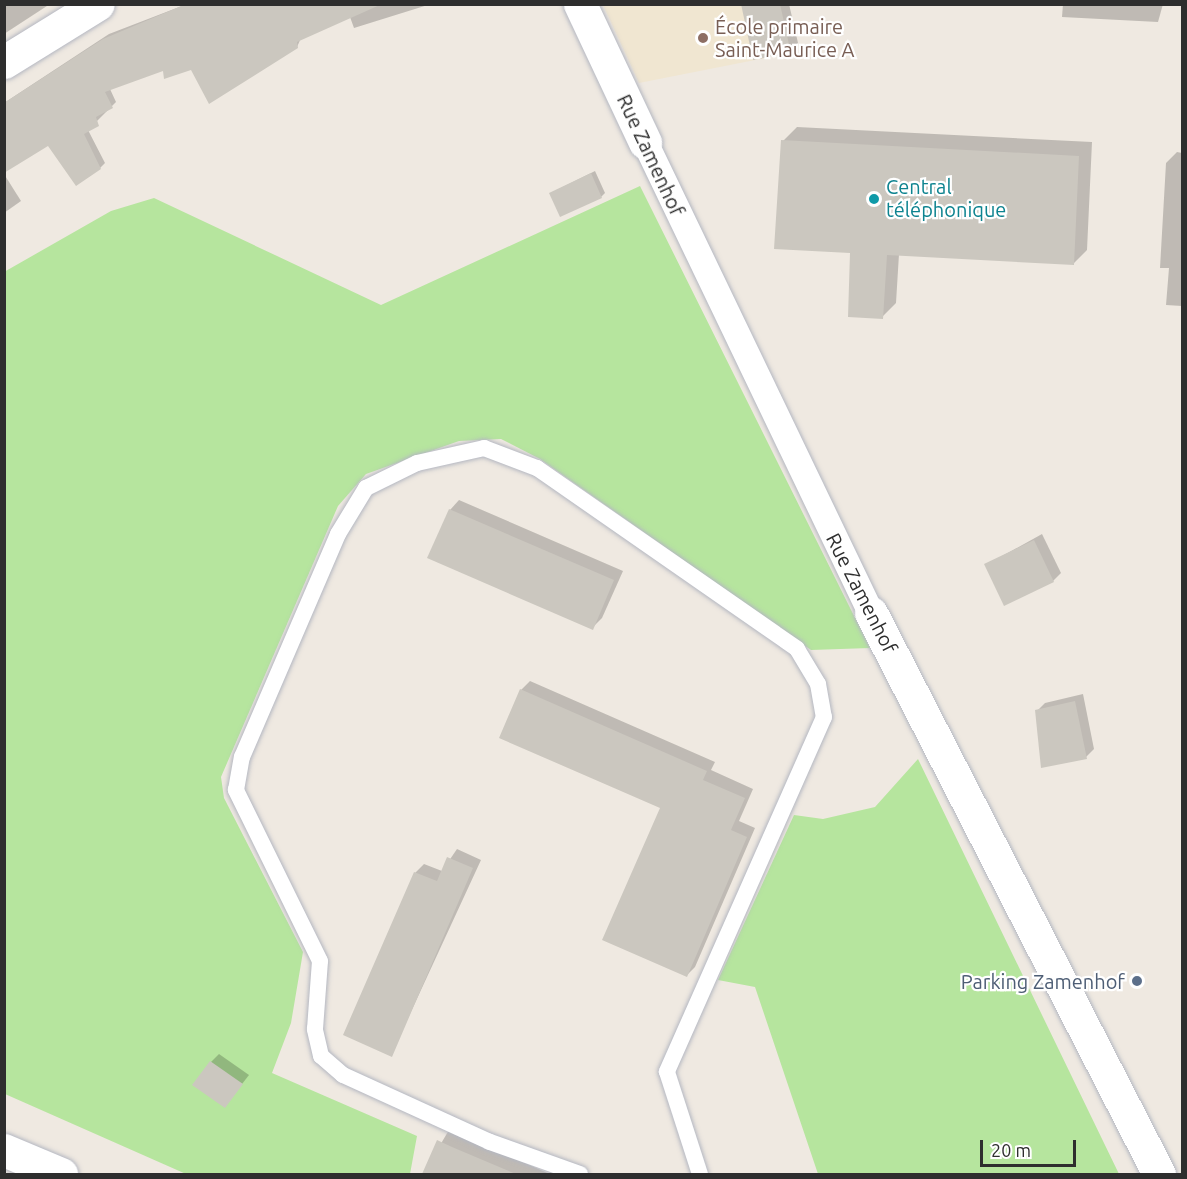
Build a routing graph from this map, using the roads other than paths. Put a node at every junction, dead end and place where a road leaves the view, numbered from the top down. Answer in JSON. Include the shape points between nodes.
{"nodes":[{"id":1,"x":98,"y":4,"type":"edge"},
{"id":2,"x":580,"y":4,"type":"edge"},
{"id":3,"x":4,"y":62,"type":"edge"},
{"id":4,"x":645,"y":142,"type":"joint"},
{"id":5,"x":871,"y":613,"type":"joint"},
{"id":6,"x":4,"y":1150,"type":"edge"},
{"id":7,"x":61,"y":1174,"type":"edge"},
{"id":8,"x":580,"y":1174,"type":"edge"},
{"id":9,"x":700,"y":1174,"type":"edge"},
{"id":10,"x":1159,"y":1174,"type":"edge"}],
"edges":[{"from":1,"to":3,"type":"street"},
{"from":2,"to":4,"type":"street","name":"Rue Zamenhof"},
{"from":4,"to":5,"type":"street","name":"Rue Zamenhof"},
{"from":5,"to":10,"type":"street","name":"Rue Zamenhof"},
{"from":6,"to":7,"type":"street"},
{"from":8,"to":9,"type":"lane","via":[[490,1142],[343,1075],[321,1056],[315,1029],[320,961],[236,790],[256,725],[338,534],[366,488],[417,464],[484,448],[537,468],[797,650],[818,684],[824,717],[667,1072]]}]}
